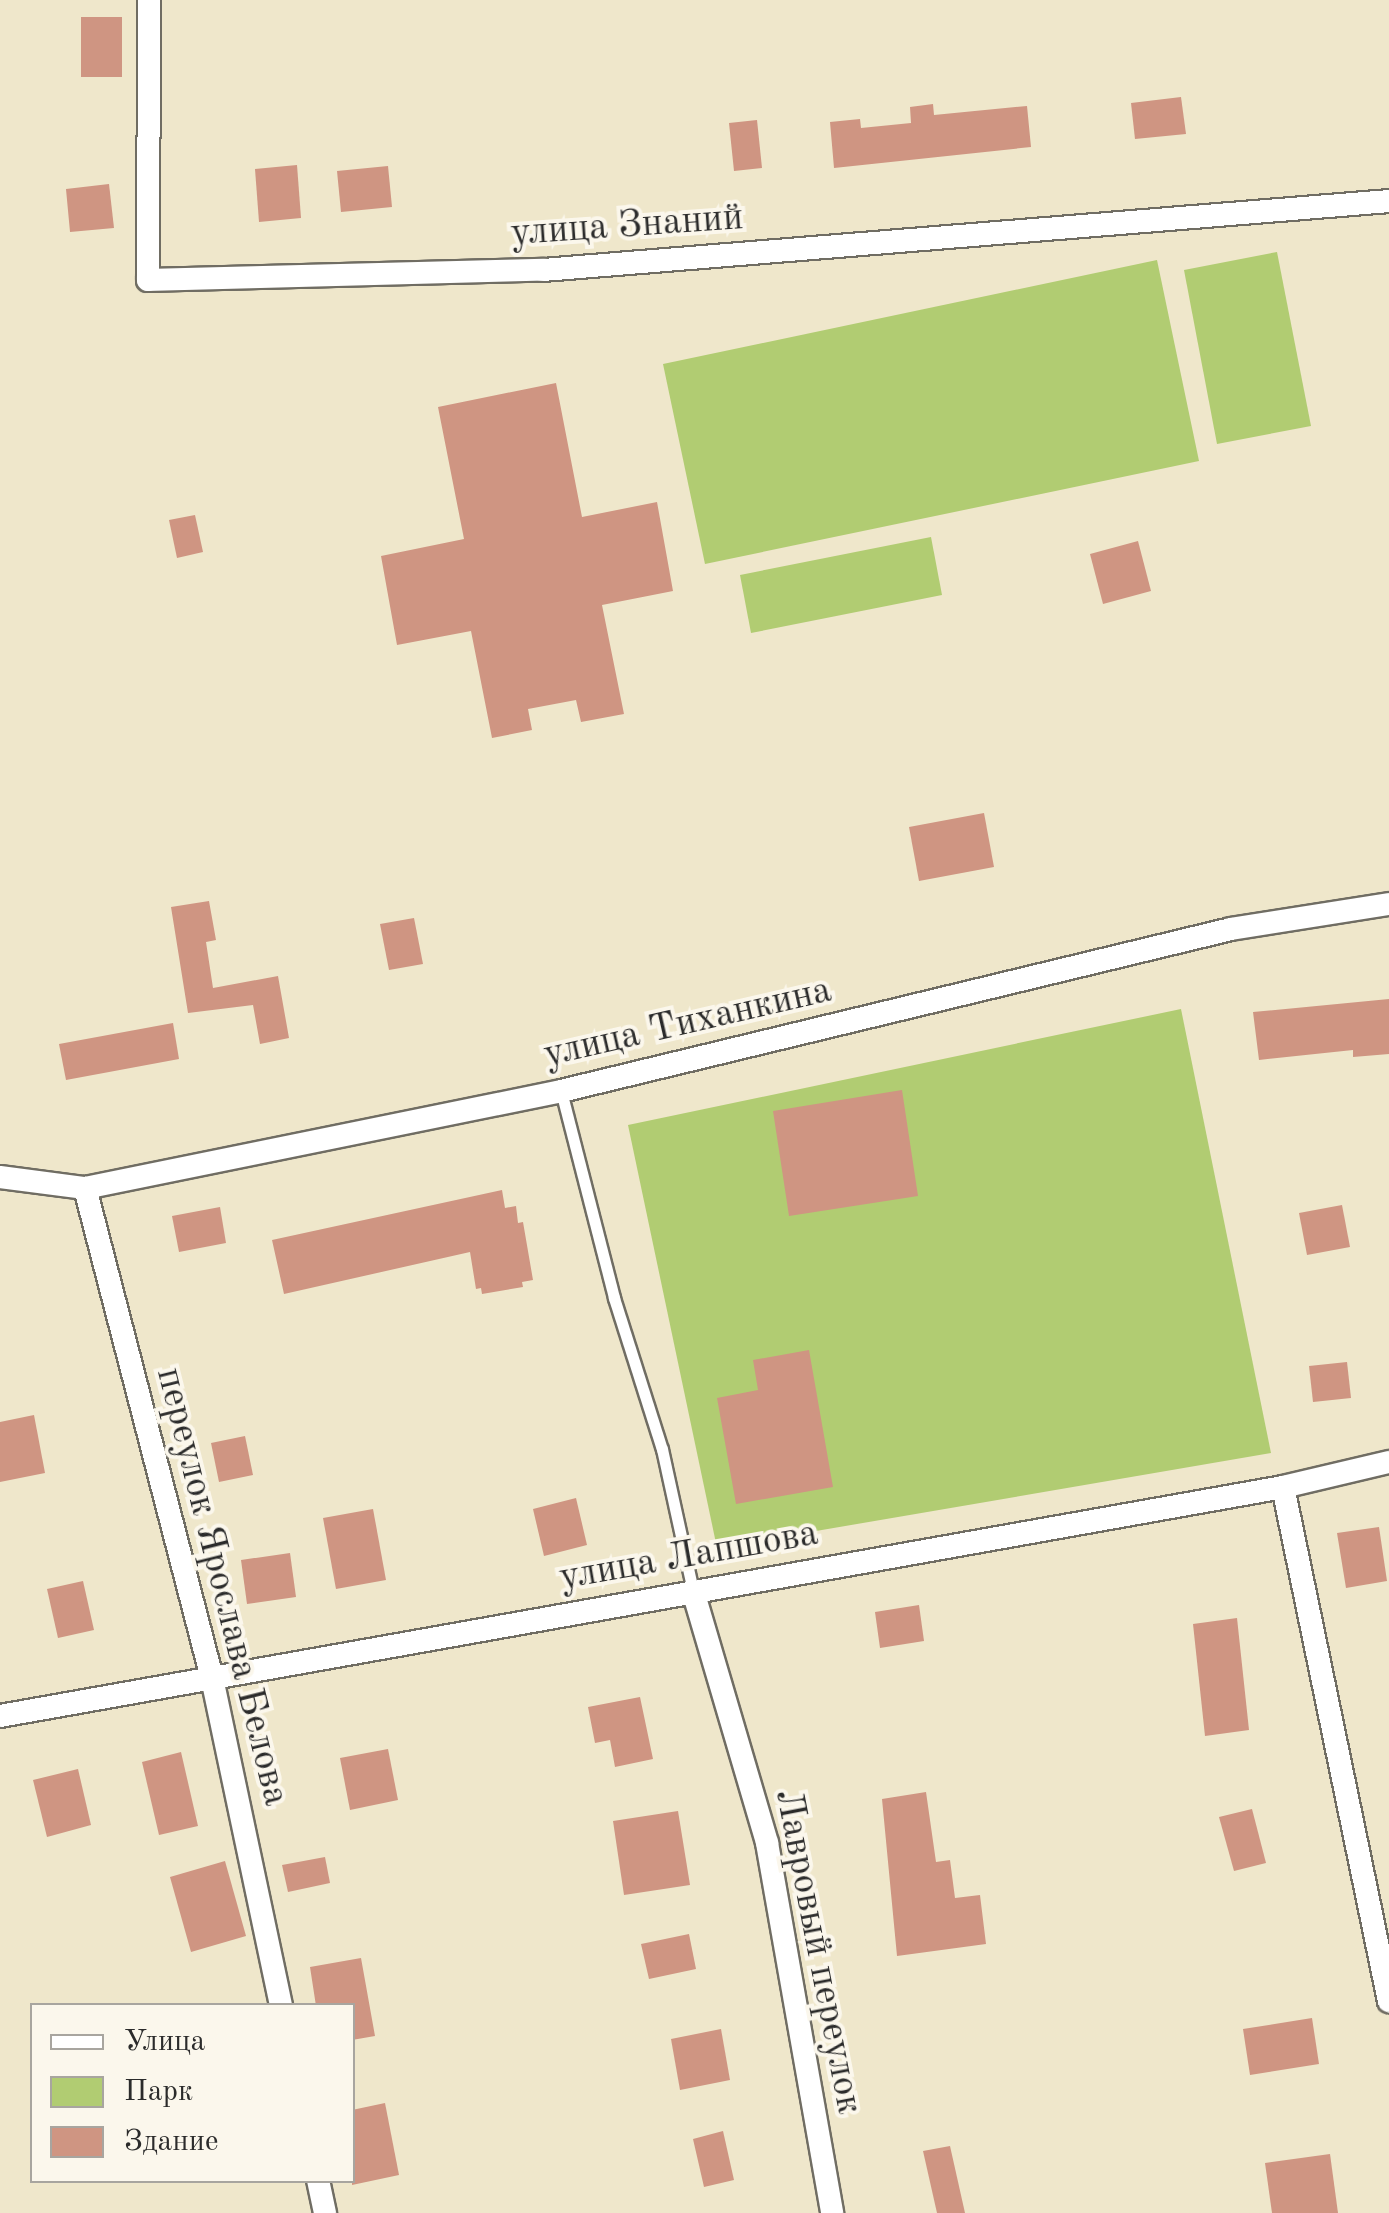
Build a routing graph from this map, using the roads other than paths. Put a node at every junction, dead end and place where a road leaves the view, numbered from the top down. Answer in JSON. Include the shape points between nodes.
{"nodes":[{"id":1,"x":150,"y":0,"type":"edge"},
{"id":2,"x":1389,"y":201,"type":"edge"},
{"id":3,"x":1389,"y":904,"type":"edge"},
{"id":4,"x":561,"y":1091,"type":"junction"},
{"id":5,"x":0,"y":1178,"type":"edge"},
{"id":6,"x":85,"y":1188,"type":"junction"},
{"id":7,"x":1389,"y":1462,"type":"edge"},
{"id":8,"x":1283,"y":1487,"type":"junction"},
{"id":9,"x":693,"y":1591,"type":"junction"},
{"id":10,"x":212,"y":1678,"type":"junction"},
{"id":11,"x":0,"y":1716,"type":"edge"},
{"id":12,"x":1383,"y":1945,"type":"edge"},
{"id":13,"x":1389,"y":2001,"type":"edge"},
{"id":14,"x":280,"y":2003,"type":"edge"},
{"id":15,"x":319,"y":2183,"type":"edge"},
{"id":16,"x":325,"y":2213,"type":"edge"},
{"id":17,"x":832,"y":2213,"type":"edge"}],
"edges":[{"from":1,"to":2,"type":"street","name":"улица Знаний","via":[[148,280],[543,270]]},
{"from":3,"to":4,"type":"street","name":"улица Тиханкина","via":[[1231,929]]},
{"from":4,"to":6,"type":"street","name":"улица Тиханкина"},
{"from":4,"to":9,"type":"lane","via":[[614,1298],[662,1450]]},
{"from":5,"to":6,"type":"street","name":"улица Тиханкина"},
{"from":6,"to":10,"type":"street","name":"переулок Ярослава Белова"},
{"from":7,"to":8,"type":"street","name":"улица Лапшова"},
{"from":8,"to":9,"type":"street","name":"улица Лапшова"},
{"from":8,"to":12,"type":"street"},
{"from":9,"to":10,"type":"street","name":"улица Лапшова"},
{"from":9,"to":17,"type":"street","name":"Лавровый переулок","via":[[767,1843]]},
{"from":10,"to":11,"type":"street","name":"улица Лапшова"},
{"from":10,"to":14,"type":"street","name":"переулок Ярослава Белова"},
{"from":12,"to":13,"type":"street"},
{"from":15,"to":16,"type":"street"}]}
